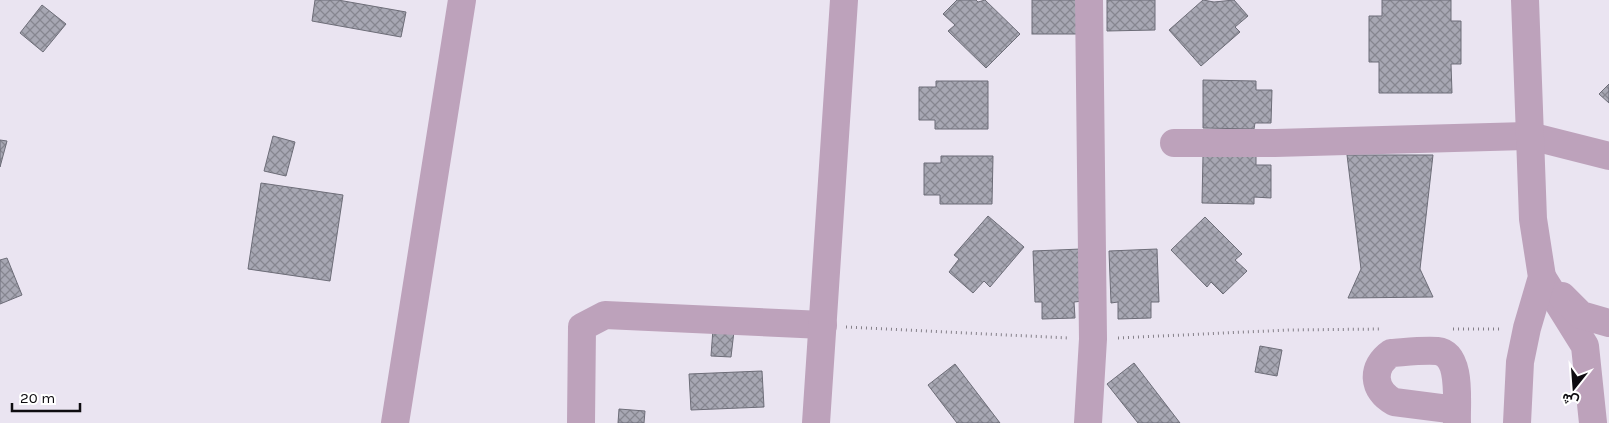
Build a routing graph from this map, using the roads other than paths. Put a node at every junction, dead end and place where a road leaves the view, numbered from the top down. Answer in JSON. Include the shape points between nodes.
{"nodes":[{"id":1,"x":462,"y":0,"type":"edge"},
{"id":2,"x":844,"y":0,"type":"edge"},
{"id":3,"x":1088,"y":0,"type":"edge"},
{"id":4,"x":1525,"y":0,"type":"edge"},
{"id":5,"x":1530,"y":136,"type":"junction"},
{"id":6,"x":1174,"y":143,"type":"dead end"},
{"id":7,"x":1609,"y":156,"type":"edge"},
{"id":8,"x":1542,"y":277,"type":"junction"},
{"id":9,"x":1609,"y":323,"type":"edge"},
{"id":10,"x":823,"y":326,"type":"junction"},
{"id":11,"x":395,"y":423,"type":"edge"},
{"id":12,"x":581,"y":423,"type":"edge"},
{"id":13,"x":816,"y":423,"type":"edge"},
{"id":14,"x":1088,"y":423,"type":"edge"},
{"id":15,"x":1517,"y":423,"type":"edge"},
{"id":16,"x":1593,"y":423,"type":"edge"}],
"edges":[{"from":1,"to":11,"type":"lane"},
{"from":2,"to":10,"type":"lane"},
{"from":3,"to":14,"type":"lane","via":[[1093,339]]},
{"from":4,"to":5,"type":"lane"},
{"from":5,"to":6,"type":"lane"},
{"from":5,"to":7,"type":"lane"},
{"from":5,"to":8,"type":"lane","via":[[1533,219]]},
{"from":8,"to":9,"type":"lane","via":[[1581,315]]},
{"from":8,"to":15,"type":"lane","via":[[1520,362]]},
{"from":8,"to":16,"type":"lane","via":[[1585,346]]},
{"from":10,"to":12,"type":"lane","via":[[605,314],[582,327]]},
{"from":10,"to":13,"type":"lane"}]}
